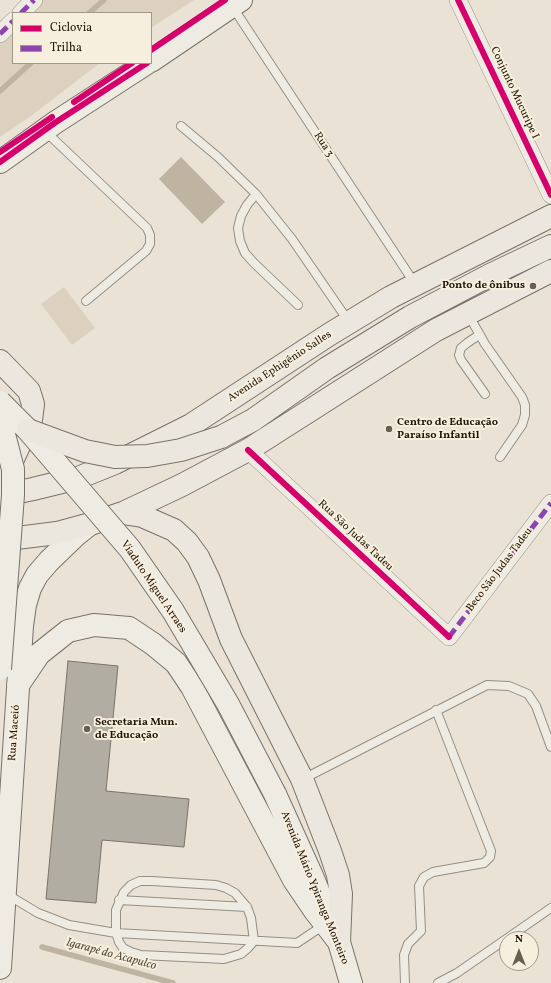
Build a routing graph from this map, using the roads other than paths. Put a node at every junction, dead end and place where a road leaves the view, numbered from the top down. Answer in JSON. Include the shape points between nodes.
{"nodes":[{"id":1,"x":34,"y":0,"type":"edge"},
{"id":2,"x":458,"y":0,"type":"edge"},
{"id":3,"x":236,"y":3,"type":"edge"},
{"id":4,"x":22,"y":12,"type":"edge"},
{"id":5,"x":12,"y":22,"type":"edge"},
{"id":6,"x":0,"y":34,"type":"edge"},
{"id":7,"x":152,"y":60,"type":"edge"},
{"id":8,"x":145,"y":64,"type":"edge"},
{"id":9,"x":181,"y":126,"type":"dead end"},
{"id":10,"x":44,"y":130,"type":"junction"},
{"id":11,"x":0,"y":162,"type":"edge"},
{"id":12,"x":256,"y":194,"type":"junction"},
{"id":13,"x":551,"y":195,"type":"edge"},
{"id":14,"x":551,"y":216,"type":"edge"},
{"id":15,"x":551,"y":246,"type":"edge"},
{"id":16,"x":551,"y":272,"type":"edge"},
{"id":17,"x":415,"y":284,"type":"junction"},
{"id":18,"x":86,"y":301,"type":"dead end"},
{"id":19,"x":298,"y":305,"type":"dead end"},
{"id":20,"x":468,"y":313,"type":"junction"},
{"id":21,"x":349,"y":323,"type":"junction"},
{"id":22,"x":480,"y":335,"type":"junction"},
{"id":23,"x":0,"y":361,"type":"edge"},
{"id":24,"x":485,"y":394,"type":"dead end"},
{"id":25,"x":0,"y":402,"type":"edge"},
{"id":26,"x":0,"y":419,"type":"edge"},
{"id":27,"x":28,"y":430,"type":"junction"},
{"id":28,"x":248,"y":450,"type":"junction"},
{"id":29,"x":500,"y":457,"type":"dead end"},
{"id":30,"x":0,"y":477,"type":"edge"},
{"id":31,"x":0,"y":496,"type":"edge"},
{"id":32,"x":551,"y":504,"type":"edge"},
{"id":33,"x":123,"y":513,"type":"junction"},
{"id":34,"x":90,"y":524,"type":"junction"},
{"id":35,"x":0,"y":540,"type":"edge"},
{"id":36,"x":449,"y":637,"type":"joint"},
{"id":37,"x":0,"y":668,"type":"edge"},
{"id":38,"x":18,"y":685,"type":"junction"},
{"id":39,"x":436,"y":710,"type":"junction"},
{"id":40,"x":551,"y":747,"type":"edge"},
{"id":41,"x":302,"y":779,"type":"junction"},
{"id":42,"x":275,"y":794,"type":"joint"},
{"id":43,"x":4,"y":896,"type":"junction"},
{"id":44,"x":120,"y":900,"type":"junction"},
{"id":45,"x":247,"y":907,"type":"junction"},
{"id":46,"x":551,"y":908,"type":"edge"},
{"id":47,"x":325,"y":925,"type":"junction"},
{"id":48,"x":116,"y":933,"type":"junction"},
{"id":49,"x":254,"y":941,"type":"junction"},
{"id":50,"x":339,"y":942,"type":"junction"},
{"id":51,"x":0,"y":968,"type":"edge"},
{"id":52,"x":351,"y":983,"type":"edge"},
{"id":53,"x":404,"y":983,"type":"edge"},
{"id":54,"x":438,"y":983,"type":"edge"}],
"edges":[{"from":1,"to":4,"type":"street"},
{"from":2,"to":13,"type":"street","name":"Conjunto Mucuripe I"},
{"from":3,"to":7,"type":"main road"},
{"from":3,"to":17,"type":"lane","name":"Rua 3"},
{"from":5,"to":6,"type":"street"},
{"from":8,"to":10,"type":"main road"},
{"from":9,"to":12,"type":"lane"},
{"from":10,"to":11,"type":"main road"},
{"from":10,"to":18,"type":"lane","via":[[147,228],[150,235],[150,244],[146,251]]},
{"from":12,"to":19,"type":"lane","via":[[241,216],[238,228],[240,241],[245,253],[254,263]]},
{"from":12,"to":21,"type":"lane","via":[[292,239]]},
{"from":14,"to":17,"type":"main road","name":"Avenida Ephigênio Salles"},
{"from":15,"to":27,"type":"main road","bridge":true,"via":[[410,317],[327,368],[253,420],[221,438],[154,455],[115,457],[84,451]]},
{"from":16,"to":20,"type":"main road"},
{"from":17,"to":21,"type":"main road","name":"Avenida Ephigênio Salles"},
{"from":20,"to":22,"type":"lane"},
{"from":20,"to":28,"type":"main road","via":[[436,330]]},
{"from":21,"to":31,"type":"main road","name":"Avenida Ephigênio Salles","via":[[191,425],[115,463],[78,478]]},
{"from":22,"to":24,"type":"lane","via":[[467,342],[459,355]]},
{"from":22,"to":29,"type":"lane","via":[[525,405],[522,425]]},
{"from":23,"to":30,"type":"main road","via":[[29,391],[33,404],[31,420]]},
{"from":25,"to":27,"type":"main road","name":"Viaduto Miguel Arraes","bridge":true},
{"from":26,"to":37,"type":"main road","bridge":true,"via":[[12,469],[13,495]]},
{"from":27,"to":42,"type":"main road","name":"Viaduto Miguel Arraes","bridge":true,"via":[[130,549],[172,611],[228,704]]},
{"from":28,"to":33,"type":"main road"},
{"from":28,"to":36,"type":"street","name":"Rua São Judas Tadeu"},
{"from":32,"to":36,"type":"street","name":"Beco São Judas Tadeu"},
{"from":33,"to":34,"type":"main road"},
{"from":33,"to":41,"type":"main road","via":[[142,516],[174,530],[198,556],[231,639]]},
{"from":34,"to":35,"type":"main road","via":[[57,533]]},
{"from":34,"to":38,"type":"main road","name":"Rua Maceió","via":[[53,557],[37,575],[30,588],[22,626]]},
{"from":38,"to":43,"type":"main road","name":"Rua Maceió"},
{"from":38,"to":47,"type":"main road","via":[[39,654],[68,631],[94,625],[129,628],[153,644],[176,663],[192,687],[294,880]]},
{"from":39,"to":40,"type":"lane","via":[[487,685],[509,686],[528,694],[536,706]]},
{"from":39,"to":41,"type":"lane"},
{"from":39,"to":53,"type":"lane","via":[[491,851],[490,857],[484,863],[433,872],[424,877],[419,886],[421,931],[408,944],[404,955]]},
{"from":41,"to":50,"type":"main road","via":[[338,875],[341,894]]},
{"from":42,"to":50,"type":"main road","name":"Avenida Mário Ypiranga Monteiro"},
{"from":43,"to":48,"type":"lane","via":[[69,925]]},
{"from":43,"to":51,"type":"main road","name":"Rua Maceió"},
{"from":44,"to":45,"type":"lane"},
{"from":44,"to":45,"type":"lane","via":[[131,886],[140,881],[152,881],[216,885],[235,893]]},
{"from":44,"to":48,"type":"lane","via":[[116,910]]},
{"from":45,"to":49,"type":"lane"},
{"from":46,"to":54,"type":"lane","via":[[457,973]]},
{"from":47,"to":49,"type":"lane","via":[[297,943]]},
{"from":47,"to":50,"type":"main road"},
{"from":48,"to":49,"type":"lane"},
{"from":48,"to":49,"type":"lane","via":[[123,948],[140,955],[224,959],[241,954]]},
{"from":50,"to":52,"type":"main road","name":"Avenida Mário Ypiranga Monteiro"}]}
